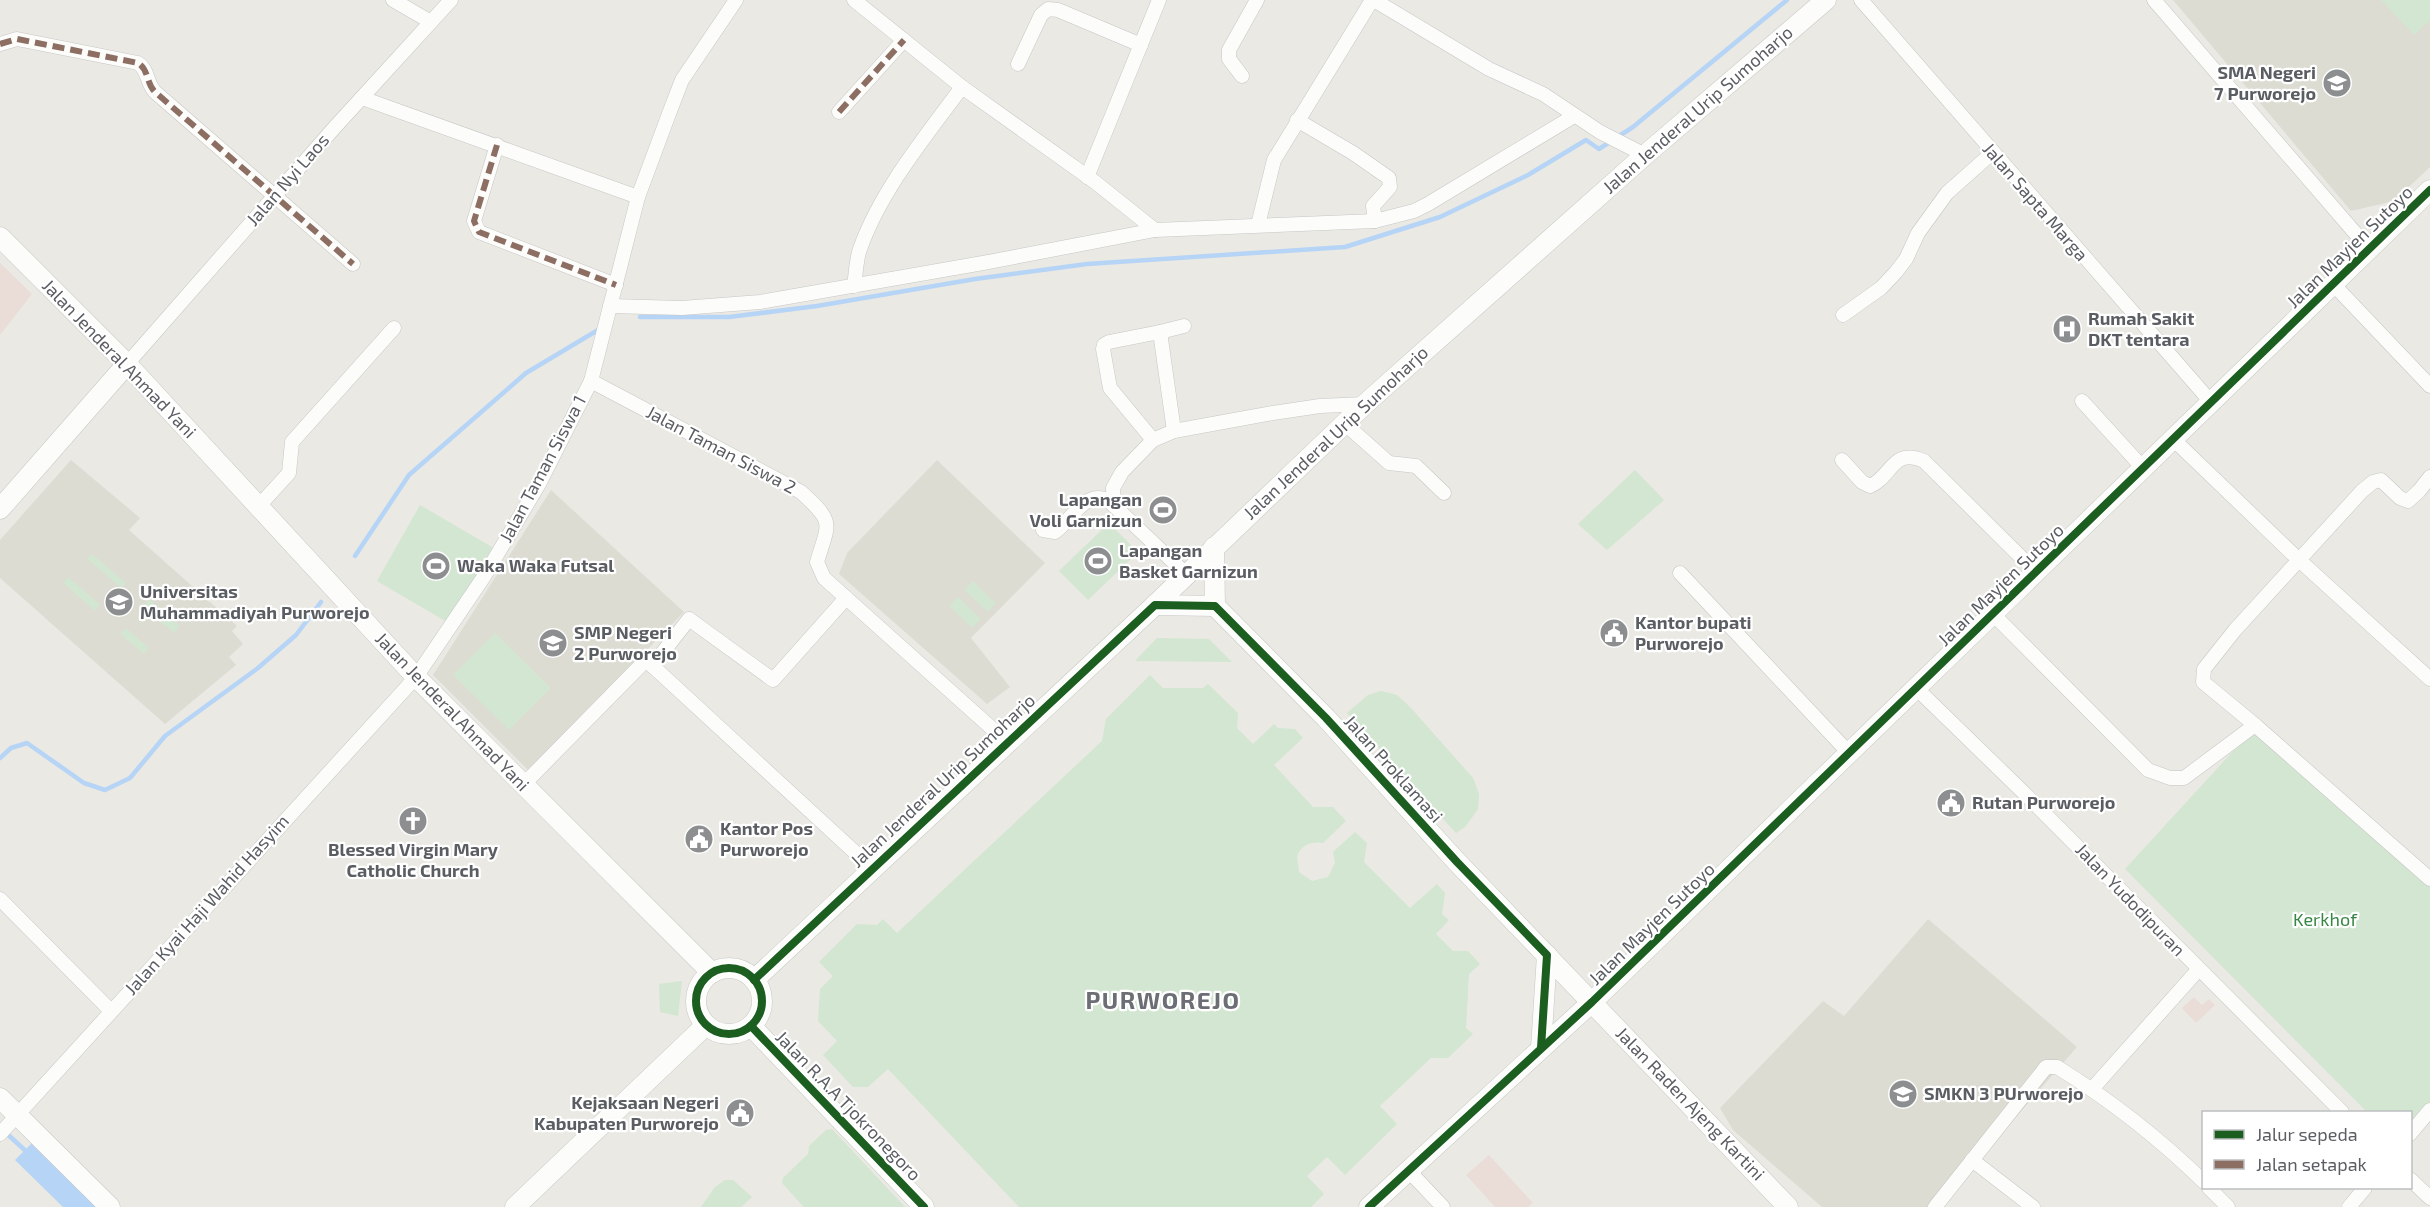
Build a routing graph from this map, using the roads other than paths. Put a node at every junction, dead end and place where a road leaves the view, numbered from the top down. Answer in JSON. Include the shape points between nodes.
{"nodes":[{"id":1,"x":393,"y":0,"type":"edge"},
{"id":2,"x":452,"y":0,"type":"edge"},
{"id":3,"x":736,"y":0,"type":"edge"},
{"id":4,"x":854,"y":0,"type":"edge"},
{"id":5,"x":1159,"y":0,"type":"edge"},
{"id":6,"x":1257,"y":0,"type":"edge"},
{"id":7,"x":1373,"y":0,"type":"edge"},
{"id":8,"x":1826,"y":0,"type":"edge"},
{"id":9,"x":1861,"y":0,"type":"edge"},
{"id":10,"x":2154,"y":0,"type":"edge"},
{"id":11,"x":1399,"y":6,"type":"edge"},
{"id":12,"x":431,"y":22,"type":"junction"},
{"id":13,"x":904,"y":40,"type":"junction"},
{"id":14,"x":0,"y":44,"type":"edge"},
{"id":15,"x":1140,"y":45,"type":"junction"},
{"id":16,"x":1018,"y":64,"type":"dead end"},
{"id":17,"x":1242,"y":76,"type":"dead end"},
{"id":18,"x":962,"y":87,"type":"junction"},
{"id":19,"x":362,"y":98,"type":"junction"},
{"id":20,"x":838,"y":112,"type":"dead end"},
{"id":21,"x":1574,"y":116,"type":"junction"},
{"id":22,"x":1297,"y":120,"type":"junction"},
{"id":23,"x":497,"y":145,"type":"junction"},
{"id":24,"x":1637,"y":151,"type":"junction"},
{"id":25,"x":1992,"y":153,"type":"junction"},
{"id":26,"x":1087,"y":177,"type":"junction"},
{"id":27,"x":2430,"y":190,"type":"edge"},
{"id":28,"x":273,"y":197,"type":"junction"},
{"id":29,"x":638,"y":197,"type":"junction"},
{"id":30,"x":1375,"y":221,"type":"junction"},
{"id":31,"x":1258,"y":225,"type":"junction"},
{"id":32,"x":1155,"y":230,"type":"junction"},
{"id":33,"x":0,"y":237,"type":"edge"},
{"id":34,"x":2369,"y":249,"type":"junction"},
{"id":35,"x":353,"y":264,"type":"dead end"},
{"id":36,"x":616,"y":285,"type":"junction"},
{"id":37,"x":2332,"y":285,"type":"junction"},
{"id":38,"x":854,"y":286,"type":"junction"},
{"id":39,"x":610,"y":306,"type":"junction"},
{"id":40,"x":1843,"y":315,"type":"dead end"},
{"id":41,"x":1184,"y":326,"type":"dead end"},
{"id":42,"x":394,"y":328,"type":"dead end"},
{"id":43,"x":1160,"y":332,"type":"junction"},
{"id":44,"x":127,"y":364,"type":"junction"},
{"id":45,"x":591,"y":381,"type":"junction"},
{"id":46,"x":2430,"y":386,"type":"edge"},
{"id":47,"x":2082,"y":401,"type":"dead end"},
{"id":48,"x":2211,"y":402,"type":"junction"},
{"id":49,"x":1365,"y":404,"type":"junction"},
{"id":50,"x":1344,"y":423,"type":"junction"},
{"id":51,"x":1174,"y":431,"type":"junction"},
{"id":52,"x":2174,"y":439,"type":"junction"},
{"id":53,"x":1153,"y":440,"type":"junction"},
{"id":54,"x":1842,"y":460,"type":"dead end"},
{"id":55,"x":2143,"y":468,"type":"junction"},
{"id":56,"x":2430,"y":477,"type":"edge"},
{"id":57,"x":1444,"y":493,"type":"dead end"},
{"id":58,"x":1114,"y":506,"type":"junction"},
{"id":59,"x":258,"y":507,"type":"junction"},
{"id":60,"x":0,"y":509,"type":"edge"},
{"id":61,"x":1043,"y":530,"type":"dead end"},
{"id":62,"x":1214,"y":547,"type":"junction"},
{"id":63,"x":2299,"y":560,"type":"junction"},
{"id":64,"x":2036,"y":572,"type":"junction"},
{"id":65,"x":1680,"y":573,"type":"dead end"},
{"id":66,"x":1186,"y":574,"type":"junction"},
{"id":67,"x":846,"y":598,"type":"junction"},
{"id":68,"x":1155,"y":605,"type":"junction"},
{"id":69,"x":1215,"y":606,"type":"junction"},
{"id":70,"x":1993,"y":614,"type":"junction"},
{"id":71,"x":2430,"y":659,"type":"edge"},
{"id":72,"x":652,"y":666,"type":"junction"},
{"id":73,"x":2425,"y":674,"type":"edge"},
{"id":74,"x":416,"y":677,"type":"junction"},
{"id":75,"x":1917,"y":688,"type":"junction"},
{"id":76,"x":2255,"y":725,"type":"junction"},
{"id":77,"x":1006,"y":741,"type":"junction"},
{"id":78,"x":1849,"y":753,"type":"junction"},
{"id":79,"x":523,"y":785,"type":"junction"},
{"id":80,"x":872,"y":868,"type":"junction"},
{"id":81,"x":2430,"y":879,"type":"edge"},
{"id":82,"x":0,"y":899,"type":"edge"},
{"id":83,"x":1547,"y":955,"type":"junction"},
{"id":84,"x":2198,"y":970,"type":"junction"},
{"id":85,"x":712,"y":973,"type":"junction"},
{"id":86,"x":754,"y":980,"type":"junction"},
{"id":87,"x":1592,"y":1002,"type":"junction"},
{"id":88,"x":111,"y":1011,"type":"junction"},
{"id":89,"x":705,"y":1025,"type":"junction"},
{"id":90,"x":751,"y":1026,"type":"junction"},
{"id":91,"x":1541,"y":1048,"type":"junction"},
{"id":92,"x":2092,"y":1089,"type":"junction"},
{"id":93,"x":0,"y":1098,"type":"edge"},
{"id":94,"x":2430,"y":1110,"type":"edge"},
{"id":95,"x":2340,"y":1111,"type":"edge"},
{"id":96,"x":18,"y":1116,"type":"junction"},
{"id":97,"x":2412,"y":1132,"type":"edge"},
{"id":98,"x":0,"y":1134,"type":"edge"},
{"id":99,"x":1972,"y":1160,"type":"junction"},
{"id":100,"x":1408,"y":1170,"type":"junction"},
{"id":101,"x":2202,"y":1180,"type":"edge"},
{"id":102,"x":2412,"y":1181,"type":"edge"},
{"id":103,"x":2210,"y":1189,"type":"edge"},
{"id":104,"x":2365,"y":1189,"type":"edge"},
{"id":105,"x":2430,"y":1198,"type":"edge"},
{"id":106,"x":110,"y":1207,"type":"edge"},
{"id":107,"x":515,"y":1207,"type":"edge"},
{"id":108,"x":924,"y":1207,"type":"edge"},
{"id":109,"x":1369,"y":1207,"type":"edge"},
{"id":110,"x":1443,"y":1207,"type":"edge"},
{"id":111,"x":1788,"y":1207,"type":"edge"},
{"id":112,"x":1935,"y":1207,"type":"edge"},
{"id":113,"x":2033,"y":1207,"type":"edge"},
{"id":114,"x":2228,"y":1207,"type":"edge"},
{"id":115,"x":2349,"y":1207,"type":"edge"}],
"edges":[{"from":1,"to":12,"type":"street"},
{"from":2,"to":12,"type":"street","name":"Jalan Nyi Laos"},
{"from":3,"to":29,"type":"street","name":"Jalan Taman Siswa 1","via":[[682,80]]},
{"from":4,"to":13,"type":"street"},
{"from":5,"to":15,"type":"street"},
{"from":6,"to":17,"type":"street","via":[[1229,50],[1229,59]]},
{"from":7,"to":11,"type":"street"},
{"from":7,"to":22,"type":"street"},
{"from":8,"to":24,"type":"main road","name":"Jalan Jenderal Urip Sumoharjo"},
{"from":9,"to":25,"type":"street","name":"Jalan Sapta Marga"},
{"from":10,"to":34,"type":"street"},
{"from":11,"to":21,"type":"street","via":[[1488,69],[1543,94]]},
{"from":12,"to":19,"type":"street","name":"Jalan Nyi Laos"},
{"from":13,"to":18,"type":"street"},
{"from":13,"to":20,"type":"street"},
{"from":14,"to":28,"type":"street","via":[[17,39],[138,63],[144,67],[154,93]]},
{"from":15,"to":16,"type":"street","via":[[1048,9],[1041,15]]},
{"from":15,"to":26,"type":"street"},
{"from":18,"to":26,"type":"street"},
{"from":18,"to":38,"type":"street","via":[[882,203],[860,250]]},
{"from":19,"to":23,"type":"street"},
{"from":19,"to":28,"type":"street","name":"Jalan Nyi Laos"},
{"from":21,"to":24,"type":"street"},
{"from":21,"to":30,"type":"street","via":[[1428,204]]},
{"from":22,"to":30,"type":"street","via":[[1389,178],[1390,187],[1373,206]]},
{"from":22,"to":31,"type":"street","via":[[1274,160]]},
{"from":23,"to":29,"type":"street"},
{"from":23,"to":36,"type":"street","via":[[474,221],[478,232]]},
{"from":24,"to":49,"type":"main road","name":"Jalan Jenderal Urip Sumoharjo"},
{"from":25,"to":40,"type":"street","via":[[1947,193],[1896,272]]},
{"from":25,"to":48,"type":"street","name":"Jalan Sapta Marga"},
{"from":26,"to":32,"type":"street"},
{"from":27,"to":34,"type":"main road","name":"Jalan Mayjen Sutoyo"},
{"from":28,"to":35,"type":"street"},
{"from":28,"to":44,"type":"street","name":"Jalan Nyi Laos"},
{"from":29,"to":36,"type":"street","name":"Jalan Taman Siswa 1"},
{"from":30,"to":31,"type":"street"},
{"from":31,"to":32,"type":"street"},
{"from":32,"to":38,"type":"street"},
{"from":33,"to":44,"type":"main road","name":"Jalan Jenderal Ahmad Yani"},
{"from":34,"to":37,"type":"main road","name":"Jalan Mayjen Sutoyo"},
{"from":36,"to":39,"type":"street","name":"Jalan Taman Siswa 1"},
{"from":37,"to":46,"type":"street"},
{"from":37,"to":48,"type":"main road","name":"Jalan Mayjen Sutoyo"},
{"from":38,"to":39,"type":"street","via":[[759,302],[682,308]]},
{"from":39,"to":45,"type":"street","name":"Jalan Taman Siswa 1"},
{"from":41,"to":43,"type":"street"},
{"from":42,"to":59,"type":"street","via":[[292,442],[289,473]]},
{"from":43,"to":51,"type":"street"},
{"from":43,"to":53,"type":"street","via":[[1109,342],[1103,349],[1110,388]]},
{"from":44,"to":59,"type":"main road","name":"Jalan Jenderal Ahmad Yani"},
{"from":44,"to":60,"type":"main road"},
{"from":45,"to":67,"type":"street","name":"Jalan Taman Siswa 2","via":[[801,492],[826,516],[828,526],[817,562],[819,570]]},
{"from":45,"to":74,"type":"street","name":"Jalan Taman Siswa 1","via":[[539,484],[491,565]]},
{"from":47,"to":55,"type":"street"},
{"from":48,"to":52,"type":"main road","name":"Jalan Mayjen Sutoyo"},
{"from":49,"to":50,"type":"main road","name":"Jalan Jenderal Urip Sumoharjo"},
{"from":49,"to":51,"type":"street","via":[[1272,412]]},
{"from":50,"to":57,"type":"street","via":[[1389,464],[1416,466]]},
{"from":50,"to":62,"type":"main road","name":"Jalan Jenderal Urip Sumoharjo"},
{"from":51,"to":53,"type":"street"},
{"from":52,"to":55,"type":"main road","name":"Jalan Mayjen Sutoyo"},
{"from":52,"to":63,"type":"street"},
{"from":53,"to":58,"type":"street","via":[[1116,481]]},
{"from":54,"to":64,"type":"street","via":[[1870,486],[1894,463],[1911,458],[1924,461]]},
{"from":55,"to":64,"type":"main road","name":"Jalan Mayjen Sutoyo"},
{"from":56,"to":63,"type":"street","via":[[2408,501],[2381,480],[2373,482]]},
{"from":58,"to":61,"type":"street","via":[[1102,498],[1086,501],[1055,532]]},
{"from":58,"to":66,"type":"street"},
{"from":59,"to":74,"type":"main road","name":"Jalan Jenderal Ahmad Yani"},
{"from":62,"to":66,"type":"main road","name":"Jalan Jenderal Urip Sumoharjo"},
{"from":62,"to":69,"type":"main road"},
{"from":63,"to":73,"type":"street"},
{"from":63,"to":76,"type":"street","via":[[2204,669],[2203,682]]},
{"from":64,"to":70,"type":"main road","name":"Jalan Mayjen Sutoyo"},
{"from":65,"to":78,"type":"street"},
{"from":66,"to":68,"type":"main road","name":"Jalan Jenderal Urip Sumoharjo"},
{"from":67,"to":72,"type":"street","via":[[773,680],[689,619]]},
{"from":67,"to":77,"type":"street","name":"Jalan Taman Siswa 2"},
{"from":68,"to":69,"type":"main road"},
{"from":68,"to":77,"type":"main road","name":"Jalan Jenderal Urip Sumoharjo"},
{"from":69,"to":83,"type":"main road","name":"Jalan Proklamasi","via":[[1326,718]]},
{"from":70,"to":75,"type":"main road","name":"Jalan Mayjen Sutoyo"},
{"from":70,"to":76,"type":"street","via":[[2157,775],[2184,778]]},
{"from":71,"to":73,"type":"street"},
{"from":72,"to":79,"type":"street","via":[[646,660]]},
{"from":72,"to":80,"type":"street"},
{"from":74,"to":79,"type":"main road","name":"Jalan Jenderal Ahmad Yani"},
{"from":74,"to":88,"type":"street","name":"Jalan Kyai Haji Wahid Hasyim"},
{"from":75,"to":78,"type":"main road","name":"Jalan Mayjen Sutoyo"},
{"from":75,"to":84,"type":"street","name":"Jalan Yudodipuran"},
{"from":76,"to":81,"type":"street"},
{"from":77,"to":80,"type":"main road","name":"Jalan Jenderal Urip Sumoharjo"},
{"from":78,"to":87,"type":"main road","name":"Jalan Mayjen Sutoyo"},
{"from":79,"to":85,"type":"main road","name":"Jalan Jenderal Ahmad Yani"},
{"from":80,"to":86,"type":"main road","name":"Jalan Jenderal Urip Sumoharjo"},
{"from":82,"to":88,"type":"street"},
{"from":83,"to":87,"type":"main road","name":"Jalan Proklamasi"},
{"from":83,"to":91,"type":"main road"},
{"from":84,"to":92,"type":"street"},
{"from":84,"to":95,"type":"street","name":"Jalan Yudodipuran"},
{"from":85,"to":86,"type":"main road","via":[[730,969]]},
{"from":85,"to":89,"type":"main road","via":[[700,985],[696,1001]]},
{"from":86,"to":90,"type":"main road","via":[[761,1009]]},
{"from":87,"to":91,"type":"main road","name":"Jalan Mayjen Sutoyo"},
{"from":87,"to":111,"type":"main road","name":"Jalan Raden Ajeng Kartini"},
{"from":88,"to":96,"type":"street","name":"Jalan Kyai Haji Wahid Hasyim"},
{"from":89,"to":90,"type":"main road","via":[[723,1034],[742,1032]]},
{"from":89,"to":107,"type":"main road"},
{"from":90,"to":108,"type":"main road","name":"Jalan R.A.A Tjokronegoro"},
{"from":91,"to":100,"type":"main road","name":"Jalan Mayjen Sutoyo"},
{"from":92,"to":99,"type":"street","via":[[2057,1066],[2046,1067]]},
{"from":92,"to":101,"type":"street","via":[[2142,1126]]},
{"from":93,"to":96,"type":"main road"},
{"from":94,"to":97,"type":"street"},
{"from":96,"to":98,"type":"street","name":"Jalan Kyai Haji Wahid Hasyim"},
{"from":96,"to":106,"type":"main road"},
{"from":99,"to":112,"type":"street"},
{"from":99,"to":113,"type":"street"},
{"from":100,"to":109,"type":"main road","name":"Jalan Mayjen Sutoyo"},
{"from":100,"to":110,"type":"street"},
{"from":102,"to":105,"type":"street"},
{"from":103,"to":114,"type":"street"},
{"from":104,"to":115,"type":"street"}]}
